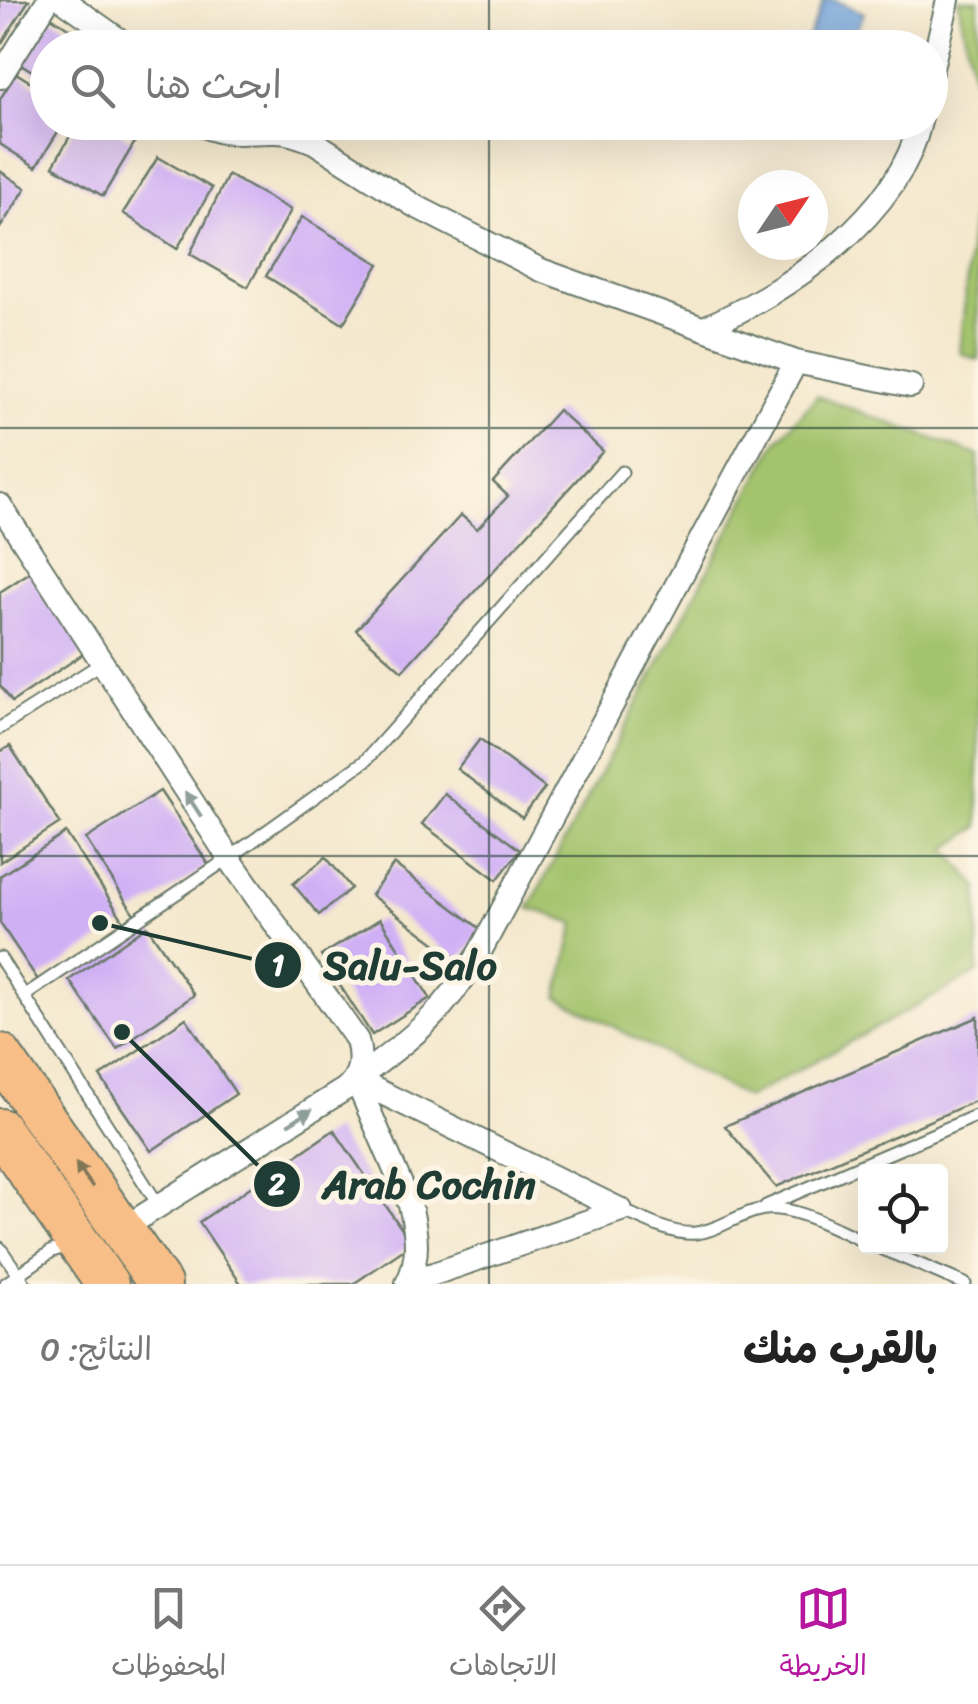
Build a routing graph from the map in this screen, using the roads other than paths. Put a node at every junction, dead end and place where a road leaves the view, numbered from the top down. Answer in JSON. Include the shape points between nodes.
{"nodes":[{"id":1,"x":48,"y":0,"type":"edge"},
{"id":2,"x":64,"y":0,"type":"edge"},
{"id":3,"x":948,"y":0,"type":"edge"},
{"id":4,"x":106,"y":30,"type":"edge"},
{"id":5,"x":941,"y":30,"type":"edge"},
{"id":6,"x":0,"y":77,"type":"edge"},
{"id":7,"x":308,"y":140,"type":"edge"},
{"id":8,"x":916,"y":140,"type":"edge"},
{"id":9,"x":704,"y":328,"type":"junction"},
{"id":10,"x":796,"y":362,"type":"junction"},
{"id":11,"x":911,"y":386,"type":"dead end"},
{"id":12,"x":622,"y":472,"type":"dead end"},
{"id":13,"x":0,"y":505,"type":"edge"},
{"id":14,"x":102,"y":663,"type":"junction"},
{"id":15,"x":0,"y":728,"type":"edge"},
{"id":16,"x":228,"y":858,"type":"junction"},
{"id":17,"x":0,"y":958,"type":"edge"},
{"id":18,"x":24,"y":996,"type":"junction"},
{"id":19,"x":0,"y":1055,"type":"edge"},
{"id":20,"x":356,"y":1080,"type":"junction"},
{"id":21,"x":978,"y":1114,"type":"edge"},
{"id":22,"x":0,"y":1130,"type":"edge"},
{"id":23,"x":159,"y":1206,"type":"junction"},
{"id":24,"x":621,"y":1210,"type":"junction"},
{"id":25,"x":757,"y":1210,"type":"junction"},
{"id":26,"x":122,"y":1229,"type":"junction"},
{"id":27,"x":858,"y":1239,"type":"edge"},
{"id":28,"x":80,"y":1244,"type":"junction"},
{"id":29,"x":0,"y":1248,"type":"edge"},
{"id":30,"x":895,"y":1254,"type":"edge"},
{"id":31,"x":22,"y":1279,"type":"edge"},
{"id":32,"x":4,"y":1284,"type":"edge"},
{"id":33,"x":107,"y":1284,"type":"edge"},
{"id":34,"x":160,"y":1284,"type":"edge"},
{"id":35,"x":407,"y":1284,"type":"edge"},
{"id":36,"x":965,"y":1284,"type":"edge"}],
"edges":[{"from":1,"to":6,"type":"street"},
{"from":2,"to":4,"type":"street"},
{"from":3,"to":5,"type":"street"},
{"from":7,"to":9,"type":"street","via":[[415,206],[541,270]]},
{"from":8,"to":9,"type":"street","via":[[894,178],[841,241],[777,292]]},
{"from":9,"to":10,"type":"street"},
{"from":10,"to":11,"type":"street"},
{"from":10,"to":20,"type":"street","via":[[476,959],[432,1020]]},
{"from":12,"to":16,"type":"lane","via":[[365,760]]},
{"from":13,"to":14,"type":"street"},
{"from":14,"to":15,"type":"lane"},
{"from":16,"to":14,"type":"street","one_way":true},
{"from":16,"to":18,"type":"lane"},
{"from":16,"to":20,"type":"street","via":[[357,1040]]},
{"from":17,"to":18,"type":"lane"},
{"from":18,"to":23,"type":"lane"},
{"from":26,"to":19,"type":"highway","one_way":true},
{"from":23,"to":20,"type":"street","one_way":true},
{"from":20,"to":24,"type":"street"},
{"from":20,"to":35,"type":"street","via":[[412,1216],[417,1246]]},
{"from":21,"to":25,"type":"lane"},
{"from":22,"to":28,"type":"highway"},
{"from":23,"to":26,"type":"street"},
{"from":24,"to":25,"type":"lane","via":[[697,1234]]},
{"from":24,"to":35,"type":"street"},
{"from":25,"to":27,"type":"lane","via":[[797,1213]]},
{"from":26,"to":34,"type":"highway"},
{"from":28,"to":31,"type":"lane","via":[[52,1252]]},
{"from":28,"to":33,"type":"highway"},
{"from":29,"to":31,"type":"lane"},
{"from":30,"to":36,"type":"lane"},
{"from":31,"to":32,"type":"lane"}]}
